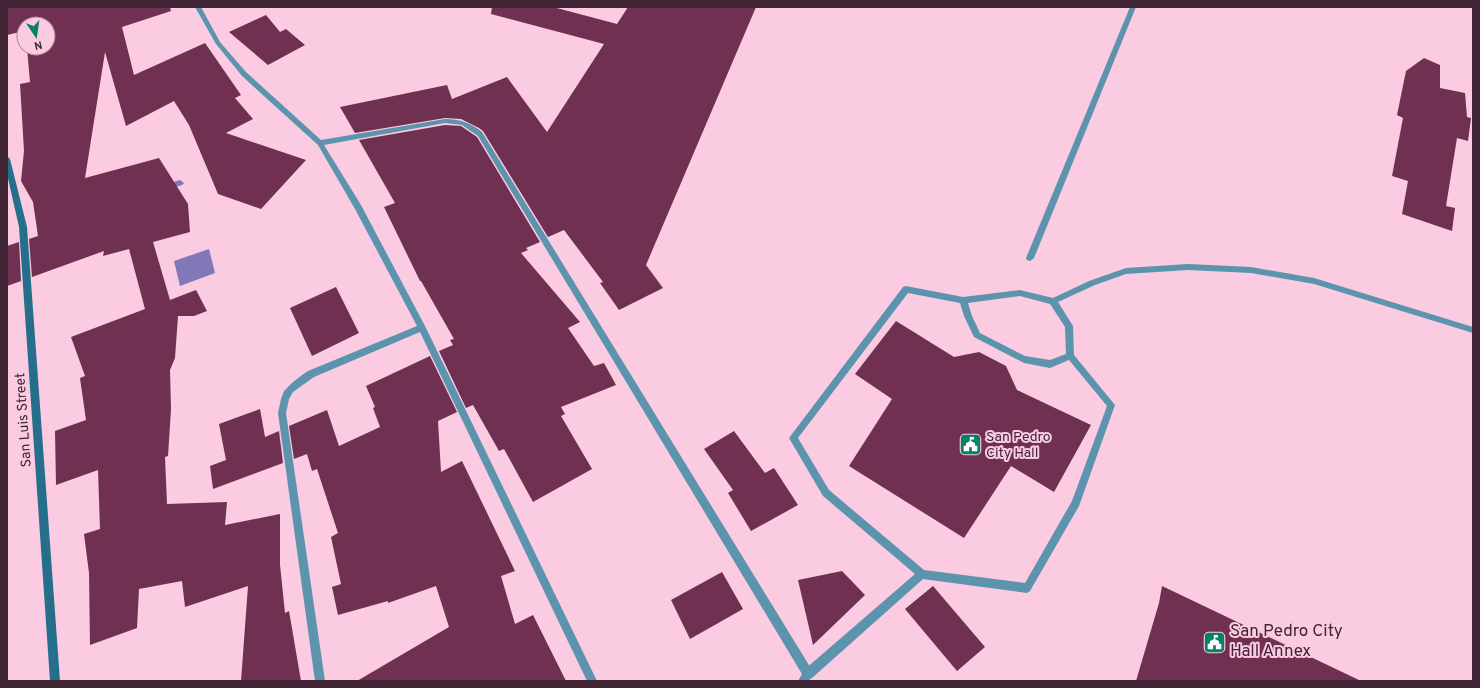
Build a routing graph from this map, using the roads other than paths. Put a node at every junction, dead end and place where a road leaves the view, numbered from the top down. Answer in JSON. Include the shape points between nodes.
{"nodes":[{"id":1,"x":198,"y":7,"type":"edge"},
{"id":2,"x":1133,"y":7,"type":"edge"},
{"id":3,"x":320,"y":143,"type":"junction"},
{"id":4,"x":7,"y":158,"type":"edge"},
{"id":5,"x":1030,"y":258,"type":"dead end"},
{"id":6,"x":963,"y":300,"type":"junction"},
{"id":7,"x":1053,"y":301,"type":"junction"},
{"id":8,"x":422,"y":328,"type":"junction"},
{"id":9,"x":1473,"y":330,"type":"edge"},
{"id":10,"x":1070,"y":356,"type":"junction"},
{"id":11,"x":922,"y":574,"type":"junction"},
{"id":12,"x":805,"y":678,"type":"edge"},
{"id":13,"x":55,"y":681,"type":"edge"},
{"id":14,"x":320,"y":681,"type":"edge"},
{"id":15,"x":592,"y":681,"type":"edge"}],
"edges":[{"from":1,"to":3,"type":"street","via":[[218,43],[244,74]]},
{"from":2,"to":5,"type":"street"},
{"from":3,"to":8,"type":"street","via":[[358,207]]},
{"from":3,"to":12,"type":"street","via":[[445,121],[465,123],[480,134]]},
{"from":4,"to":13,"type":"street","name":"San Luis Street","via":[[23,227]]},
{"from":6,"to":7,"type":"street","via":[[1020,293]]},
{"from":6,"to":10,"type":"street","via":[[977,335],[990,342],[1024,359],[1050,364]]},
{"from":6,"to":11,"type":"street","via":[[906,289],[793,438],[826,493]]},
{"from":7,"to":9,"type":"street","via":[[1092,282],[1126,271],[1188,267],[1251,270],[1314,281]]},
{"from":7,"to":10,"type":"street","via":[[1069,326]]},
{"from":8,"to":14,"type":"street","via":[[311,374],[297,383],[287,393],[283,402],[282,413]]},
{"from":8,"to":15,"type":"street"},
{"from":10,"to":11,"type":"street","via":[[1111,405],[1076,503],[1027,588]]},
{"from":11,"to":12,"type":"street"}]}
